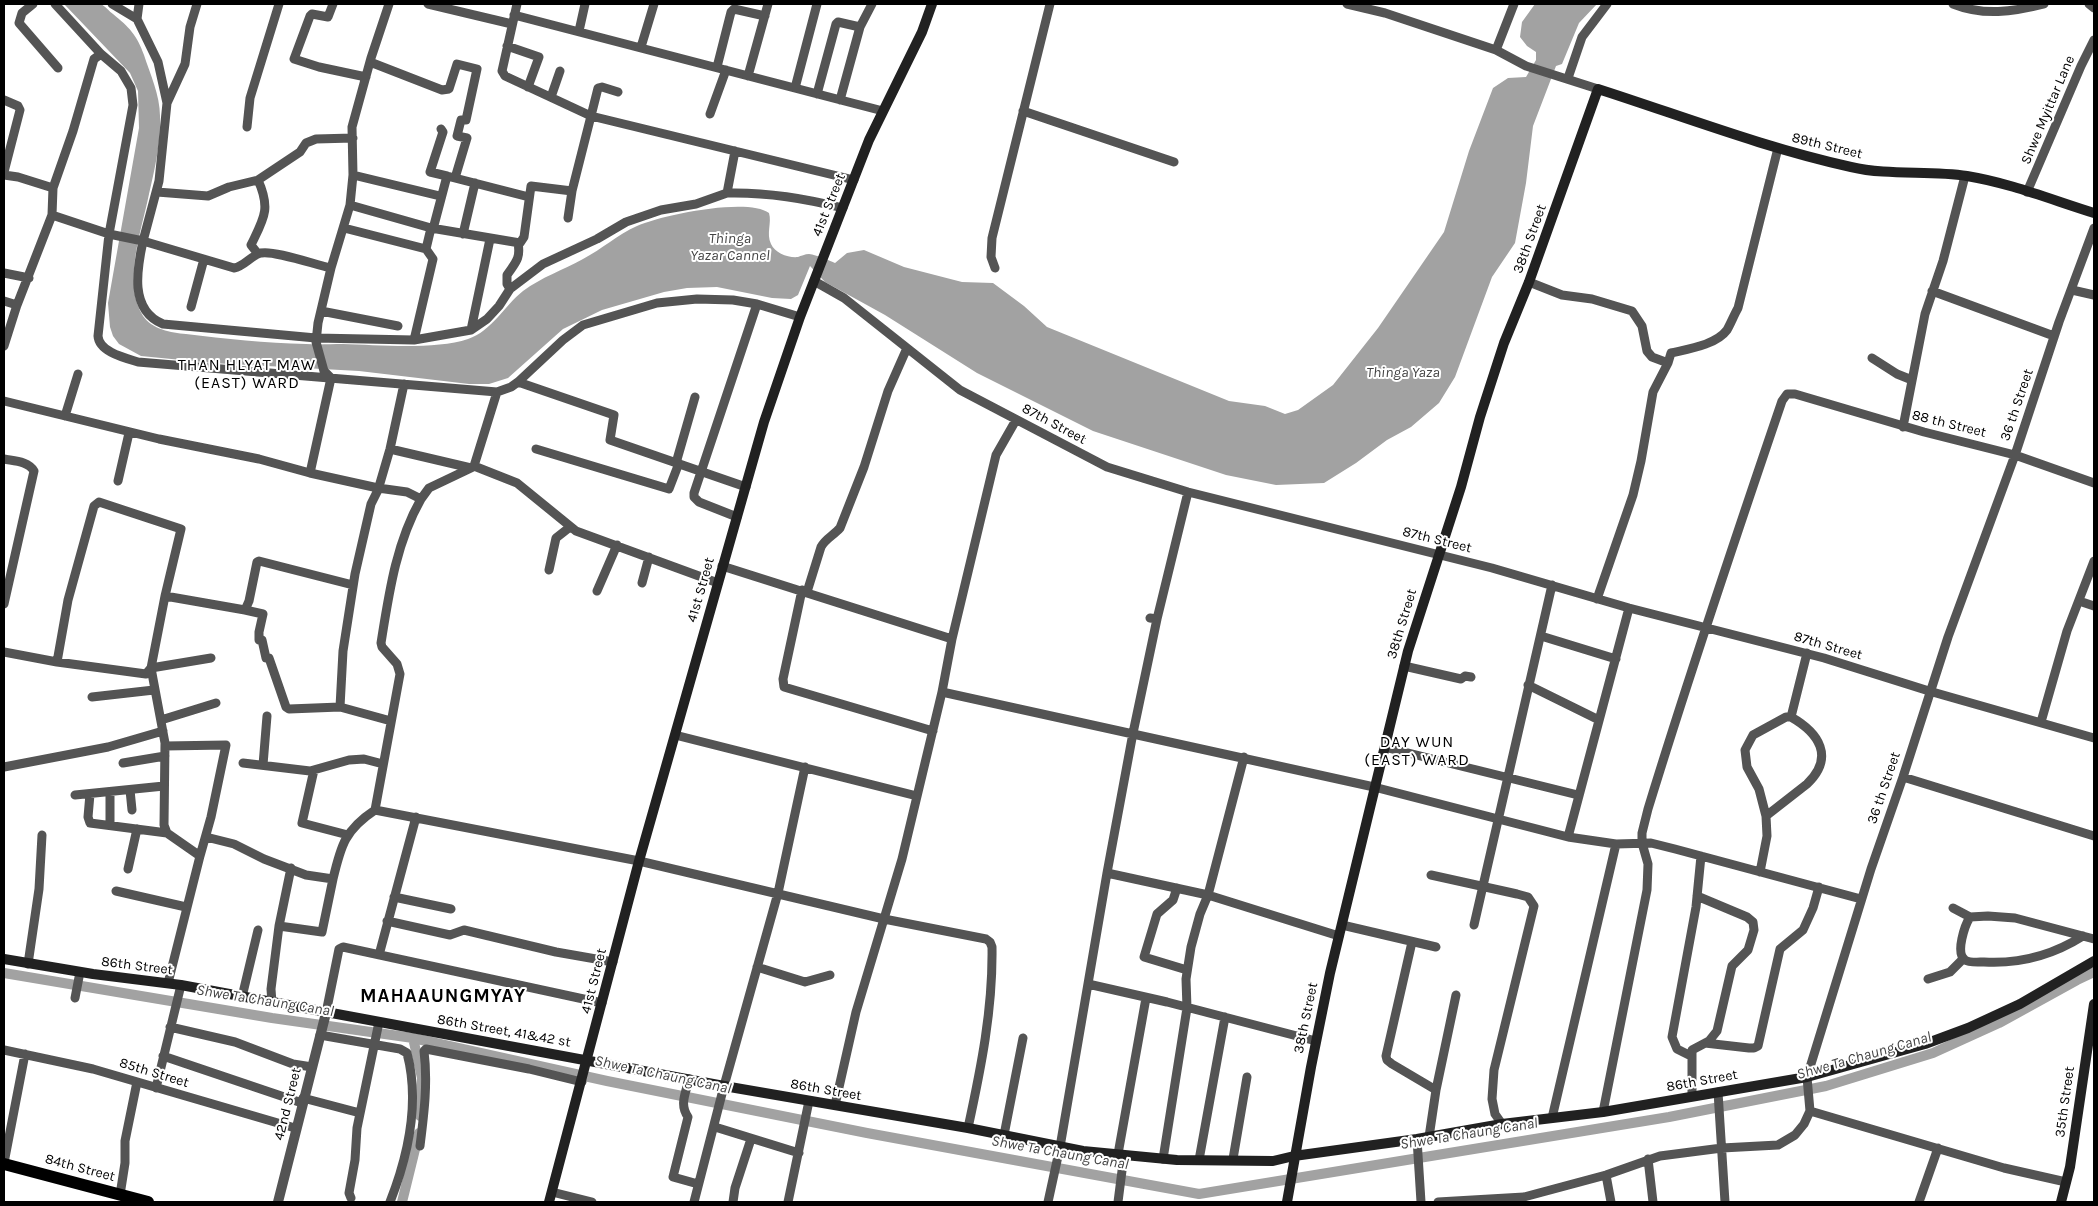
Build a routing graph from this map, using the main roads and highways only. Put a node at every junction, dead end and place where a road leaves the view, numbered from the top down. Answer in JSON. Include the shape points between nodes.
{"nodes":[{"id":1,"x":932,"y":4,"type":"edge"},
{"id":2,"x":1598,"y":89,"type":"joint"},
{"id":3,"x":2094,"y":213,"type":"edge"},
{"id":4,"x":4,"y":959,"type":"edge"},
{"id":5,"x":2094,"y":961,"type":"edge"},
{"id":6,"x":2093,"y":1011,"type":"edge"},
{"id":7,"x":325,"y":1016,"type":"joint"},
{"id":8,"x":587,"y":1062,"type":"junction"},
{"id":9,"x":1294,"y":1156,"type":"junction"},
{"id":10,"x":4,"y":1163,"type":"edge"},
{"id":11,"x":551,"y":1197,"type":"edge"},
{"id":12,"x":121,"y":1198,"type":"edge"},
{"id":13,"x":148,"y":1202,"type":"edge"},
{"id":14,"x":1287,"y":1202,"type":"edge"},
{"id":15,"x":2061,"y":1202,"type":"edge"}],
"edges":[{"from":1,"to":8,"type":"main road","name":"41st Street","via":[[922,32],[869,140],[800,316],[764,422],[639,861]]},
{"from":2,"to":3,"type":"main road","name":"89th Street","via":[[1778,148],[1866,170],[1965,176],[1996,182]]},
{"from":2,"to":9,"type":"main road","name":"38th Street","via":[[1529,282],[1504,342],[1422,602],[1339,936]]},
{"from":4,"to":7,"type":"main road","name":"86th Street","via":[[79,976],[168,983],[180,990],[242,997]]},
{"from":5,"to":9,"type":"main road","name":"86th Street","via":[[2020,1004],[1968,1028],[1808,1080],[1718,1097],[1692,1096],[1603,1112],[1502,1124],[1429,1137],[1417,1144]]},
{"from":6,"to":15,"type":"main road","name":"35th Street","via":[[2070,1167]]},
{"from":7,"to":8,"type":"main road","name":"86th Street, 41&42 st"},
{"from":8,"to":9,"type":"main road","name":"86th Street","via":[[688,1084],[808,1105],[835,1105],[1060,1147],[1163,1159],[1273,1161]]},
{"from":8,"to":11,"type":"main road","name":"41st Street"},
{"from":9,"to":14,"type":"main road","name":"38th Street"},
{"from":10,"to":12,"type":"main road","name":"84th Street"},
{"from":12,"to":13,"type":"main road","name":"84th Street"}]}
